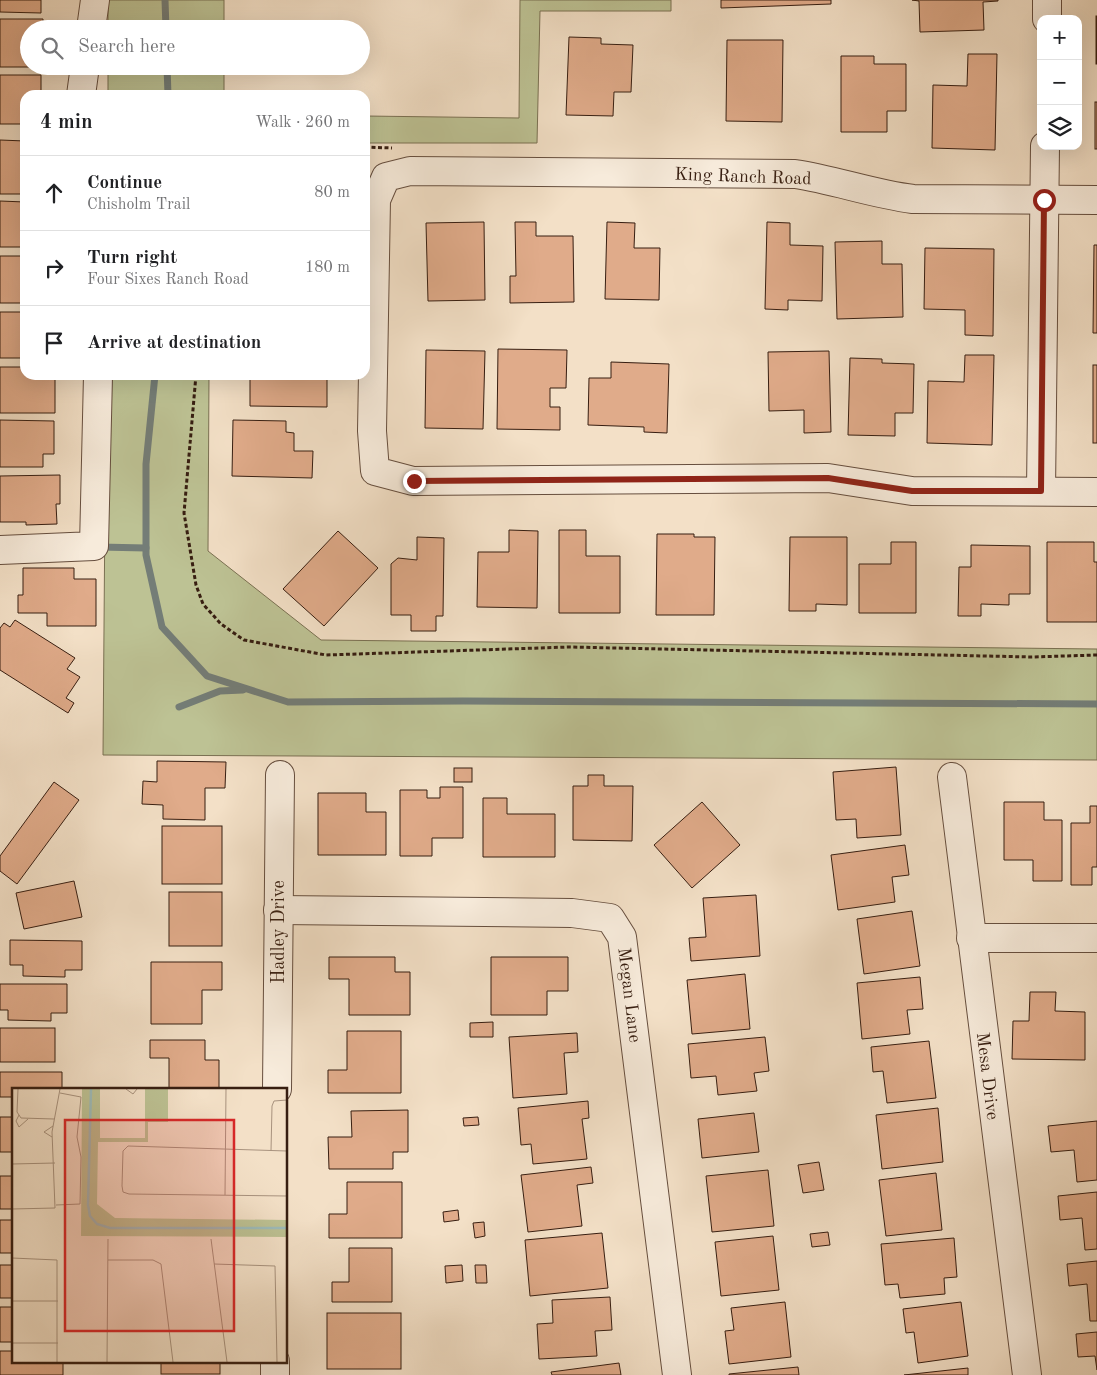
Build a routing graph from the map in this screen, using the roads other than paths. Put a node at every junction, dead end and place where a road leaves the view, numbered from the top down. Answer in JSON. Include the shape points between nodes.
{"nodes":[{"id":1,"x":95,"y":0,"type":"edge"},
{"id":2,"x":1047,"y":0,"type":"edge"},
{"id":3,"x":1047,"y":15,"type":"edge"},
{"id":4,"x":92,"y":20,"type":"edge"},
{"id":5,"x":84,"y":75,"type":"edge"},
{"id":6,"x":82,"y":90,"type":"edge"},
{"id":7,"x":1045,"y":150,"type":"edge"},
{"id":8,"x":1044,"y":200,"type":"junction"},
{"id":9,"x":1097,"y":200,"type":"edge"},
{"id":10,"x":98,"y":380,"type":"edge"},
{"id":11,"x":1041,"y":491,"type":"junction"},
{"id":12,"x":1097,"y":492,"type":"edge"},
{"id":13,"x":0,"y":550,"type":"edge"},
{"id":14,"x":280,"y":774,"type":"dead end"},
{"id":15,"x":952,"y":776,"type":"dead end"},
{"id":16,"x":278,"y":910,"type":"junction"},
{"id":17,"x":971,"y":938,"type":"junction"},
{"id":18,"x":1097,"y":938,"type":"edge"},
{"id":19,"x":277,"y":1088,"type":"edge"},
{"id":20,"x":275,"y":1362,"type":"edge"},
{"id":21,"x":275,"y":1375,"type":"edge"},
{"id":22,"x":677,"y":1375,"type":"edge"},
{"id":23,"x":1027,"y":1375,"type":"edge"}],
"edges":[{"from":1,"to":4,"type":"street"},
{"from":2,"to":3,"type":"street"},
{"from":5,"to":6,"type":"street"},
{"from":7,"to":8,"type":"street"},
{"from":8,"to":9,"type":"street","name":"King Ranch Road"},
{"from":8,"to":11,"type":"street"},
{"from":8,"to":11,"type":"street","name":"King Ranch Road","via":[[913,199],[796,174],[410,171],[386,177],[376,200],[372,431],[375,471],[414,481],[828,478],[912,491]]},
{"from":10,"to":13,"type":"street","via":[[94,546]]},
{"from":11,"to":12,"type":"street"},
{"from":14,"to":16,"type":"street","name":"Hadley Drive"},
{"from":15,"to":17,"type":"street","name":"Mesa Drive"},
{"from":16,"to":19,"type":"street","name":"Hadley Drive"},
{"from":16,"to":22,"type":"street","name":"Megan Lane","via":[[572,913],[610,918],[622,937]]},
{"from":17,"to":18,"type":"street"},
{"from":17,"to":23,"type":"street","name":"Mesa Drive"},
{"from":20,"to":21,"type":"street"}]}
